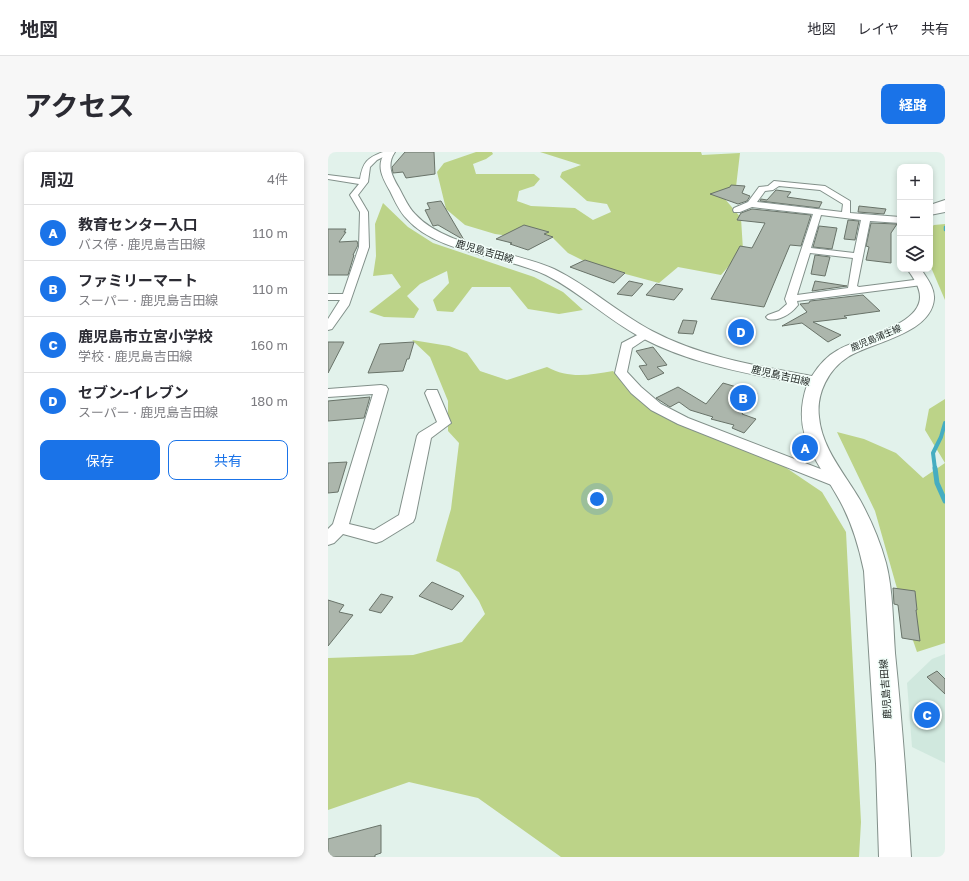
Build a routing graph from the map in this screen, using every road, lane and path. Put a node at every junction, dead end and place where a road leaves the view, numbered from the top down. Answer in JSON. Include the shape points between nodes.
{"nodes":[{"id":1,"x":390,"y":152,"type":"edge"},
{"id":2,"x":328,"y":177,"type":"edge"},
{"id":3,"x":364,"y":182,"type":"junction"},
{"id":4,"x":945,"y":203,"type":"edge"},
{"id":5,"x":751,"y":204,"type":"junction"},
{"id":6,"x":933,"y":209,"type":"edge"},
{"id":7,"x":737,"y":210,"type":"dead end"},
{"id":8,"x":945,"y":210,"type":"edge"},
{"id":9,"x":933,"y":211,"type":"edge"},
{"id":10,"x":818,"y":212,"type":"junction"},
{"id":11,"x":846,"y":215,"type":"junction"},
{"id":12,"x":866,"y":218,"type":"junction"},
{"id":13,"x":897,"y":220,"type":"edge"},
{"id":14,"x":805,"y":250,"type":"junction"},
{"id":15,"x":858,"y":256,"type":"junction"},
{"id":16,"x":916,"y":272,"type":"edge"},
{"id":17,"x":922,"y":282,"type":"junction"},
{"id":18,"x":856,"y":291,"type":"junction"},
{"id":19,"x":328,"y":297,"type":"edge"},
{"id":20,"x":347,"y":297,"type":"junction"},
{"id":21,"x":790,"y":298,"type":"junction"},
{"id":22,"x":772,"y":317,"type":"dead end"},
{"id":23,"x":328,"y":327,"type":"edge"},
{"id":24,"x":647,"y":334,"type":"junction"},
{"id":25,"x":817,"y":382,"type":"junction"},
{"id":26,"x":328,"y":393,"type":"edge"},
{"id":27,"x":432,"y":393,"type":"dead end"},
{"id":28,"x":839,"y":482,"type":"junction"},
{"id":29,"x":340,"y":528,"type":"junction"},
{"id":30,"x":328,"y":539,"type":"edge"},
{"id":31,"x":895,"y":857,"type":"edge"}],
"edges":[{"from":1,"to":3,"type":"street","via":[[371,160],[366,166]]},
{"from":1,"to":24,"type":"main road","name":"鹿児島吉田線","via":[[384,162],[386,174],[411,218],[420,225],[441,237],[550,273],[582,290]]},
{"from":2,"to":3,"type":"street"},
{"from":3,"to":20,"type":"street","via":[[354,195],[364,212],[364,247]]},
{"from":4,"to":6,"type":"main road"},
{"from":5,"to":7,"type":"street"},
{"from":5,"to":10,"type":"street","via":[[795,206]]},
{"from":5,"to":11,"type":"street","via":[[762,189],[770,188],[777,183],[796,189],[822,188],[847,203]]},
{"from":8,"to":9,"type":"street"},
{"from":10,"to":11,"type":"street"},
{"from":10,"to":14,"type":"street"},
{"from":11,"to":12,"type":"street"},
{"from":12,"to":13,"type":"street"},
{"from":12,"to":15,"type":"street"},
{"from":14,"to":15,"type":"street"},
{"from":14,"to":21,"type":"street"},
{"from":15,"to":18,"type":"street","via":[[852,287]]},
{"from":16,"to":17,"type":"main road","name":"鹿児島蒲生線"},
{"from":17,"to":18,"type":"street"},
{"from":17,"to":25,"type":"main road","name":"鹿児島蒲生線","via":[[927,298],[925,307],[918,316],[909,324],[842,354],[825,369]]},
{"from":18,"to":21,"type":"street"},
{"from":19,"to":20,"type":"street"},
{"from":20,"to":23,"type":"street"},
{"from":21,"to":22,"type":"street","via":[[793,305]]},
{"from":24,"to":25,"type":"main road","name":"鹿児島吉田線","via":[[698,354]]},
{"from":24,"to":28,"type":"street","via":[[626,346],[620,373],[656,407],[683,421]]},
{"from":25,"to":28,"type":"main road","name":"鹿児島吉田線","via":[[809,411],[810,428],[817,447]]},
{"from":26,"to":29,"type":"street","via":[[382,389]]},
{"from":27,"to":29,"type":"street","via":[[444,423],[424,436],[407,518],[376,537]]},
{"from":28,"to":31,"type":"main road","name":"鹿児島吉田線","via":[[864,530],[876,571]]},
{"from":29,"to":30,"type":"street"}]}
